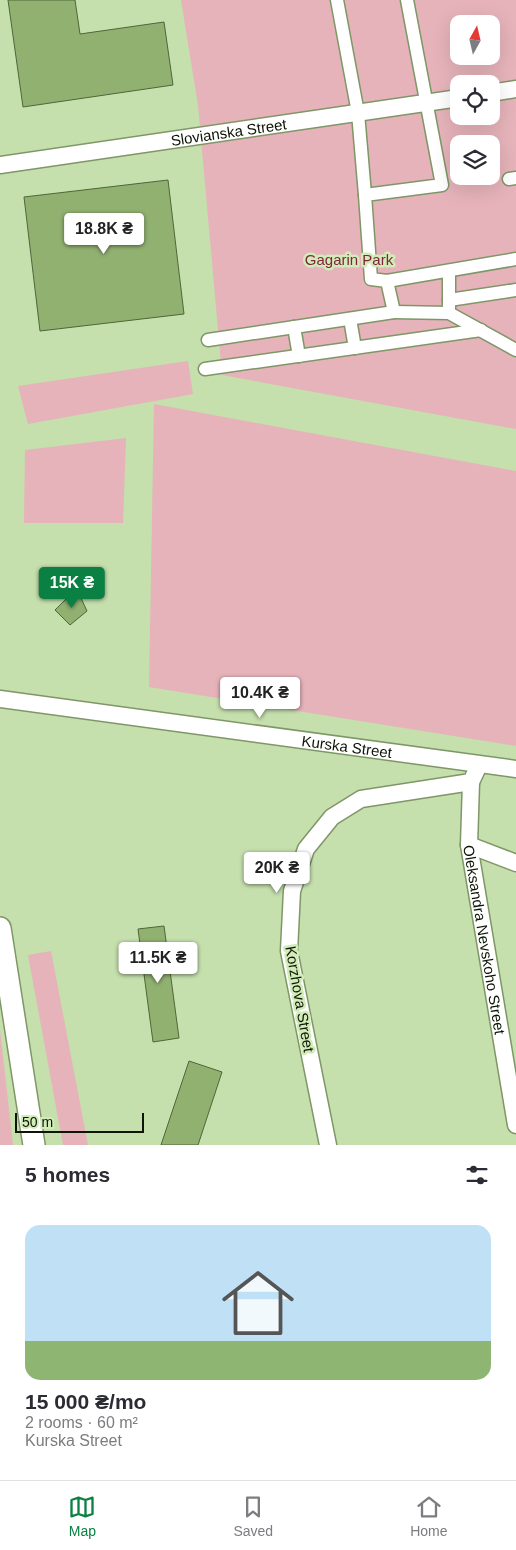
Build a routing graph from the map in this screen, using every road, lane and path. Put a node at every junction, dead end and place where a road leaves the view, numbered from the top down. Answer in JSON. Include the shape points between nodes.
{"nodes":[{"id":1,"x":337,"y":0,"type":"edge"},
{"id":2,"x":407,"y":0,"type":"edge"},
{"id":3,"x":516,"y":90,"type":"edge"},
{"id":4,"x":500,"y":92,"type":"edge"},
{"id":5,"x":450,"y":99,"type":"edge"},
{"id":6,"x":425,"y":103,"type":"junction"},
{"id":7,"x":358,"y":113,"type":"junction"},
{"id":8,"x":0,"y":165,"type":"edge"},
{"id":9,"x":365,"y":194,"type":"junction"},
{"id":10,"x":516,"y":259,"type":"edge"},
{"id":11,"x":449,"y":271,"type":"junction"},
{"id":12,"x":387,"y":281,"type":"junction"},
{"id":13,"x":516,"y":290,"type":"edge"},
{"id":14,"x":449,"y":306,"type":"junction"},
{"id":15,"x":394,"y":312,"type":"junction"},
{"id":16,"x":350,"y":319,"type":"junction"},
{"id":17,"x":294,"y":327,"type":"junction"},
{"id":18,"x":481,"y":330,"type":"junction"},
{"id":19,"x":208,"y":340,"type":"dead end"},
{"id":20,"x":355,"y":348,"type":"junction"},
{"id":21,"x":516,"y":350,"type":"edge"},
{"id":22,"x":299,"y":356,"type":"junction"},
{"id":23,"x":205,"y":369,"type":"dead end"},
{"id":24,"x":0,"y":699,"type":"edge"},
{"id":25,"x":479,"y":765,"type":"junction"},
{"id":26,"x":516,"y":769,"type":"edge"},
{"id":27,"x":471,"y":782,"type":"junction"},
{"id":28,"x":469,"y":845,"type":"junction"},
{"id":29,"x":516,"y":863,"type":"edge"},
{"id":30,"x":0,"y":928,"type":"edge"},
{"id":31,"x":516,"y":1125,"type":"edge"},
{"id":32,"x":34,"y":1145,"type":"edge"},
{"id":33,"x":328,"y":1145,"type":"edge"}],
"edges":[{"from":1,"to":7,"type":"street"},
{"from":2,"to":6,"type":"street"},
{"from":3,"to":4,"type":"street"},
{"from":5,"to":6,"type":"street","name":"Slovianska Street"},
{"from":6,"to":7,"type":"street","name":"Slovianska Street"},
{"from":6,"to":9,"type":"street","via":[[442,185]]},
{"from":7,"to":8,"type":"street","name":"Slovianska Street"},
{"from":7,"to":9,"type":"street"},
{"from":9,"to":12,"type":"street","via":[[371,279]]},
{"from":10,"to":11,"type":"street"},
{"from":11,"to":12,"type":"street"},
{"from":11,"to":14,"type":"street"},
{"from":12,"to":15,"type":"street"},
{"from":13,"to":14,"type":"street"},
{"from":14,"to":15,"type":"street"},
{"from":14,"to":18,"type":"street"},
{"from":15,"to":16,"type":"street"},
{"from":16,"to":17,"type":"street"},
{"from":16,"to":20,"type":"street"},
{"from":17,"to":19,"type":"street"},
{"from":17,"to":22,"type":"street"},
{"from":18,"to":20,"type":"street"},
{"from":18,"to":21,"type":"street"},
{"from":20,"to":22,"type":"street"},
{"from":22,"to":23,"type":"street"},
{"from":24,"to":25,"type":"street","name":"Kurska Street"},
{"from":25,"to":26,"type":"street","name":"Kurska Street"},
{"from":25,"to":27,"type":"street"},
{"from":27,"to":28,"type":"street","name":"Oleksandra Nevskoho Street"},
{"from":27,"to":33,"type":"street","name":"Korzhova Street","via":[[361,799],[332,816],[306,849],[292,891],[289,951]]},
{"from":28,"to":29,"type":"street"},
{"from":28,"to":31,"type":"street","name":"Oleksandra Nevskoho Street"},
{"from":30,"to":32,"type":"street"}]}
